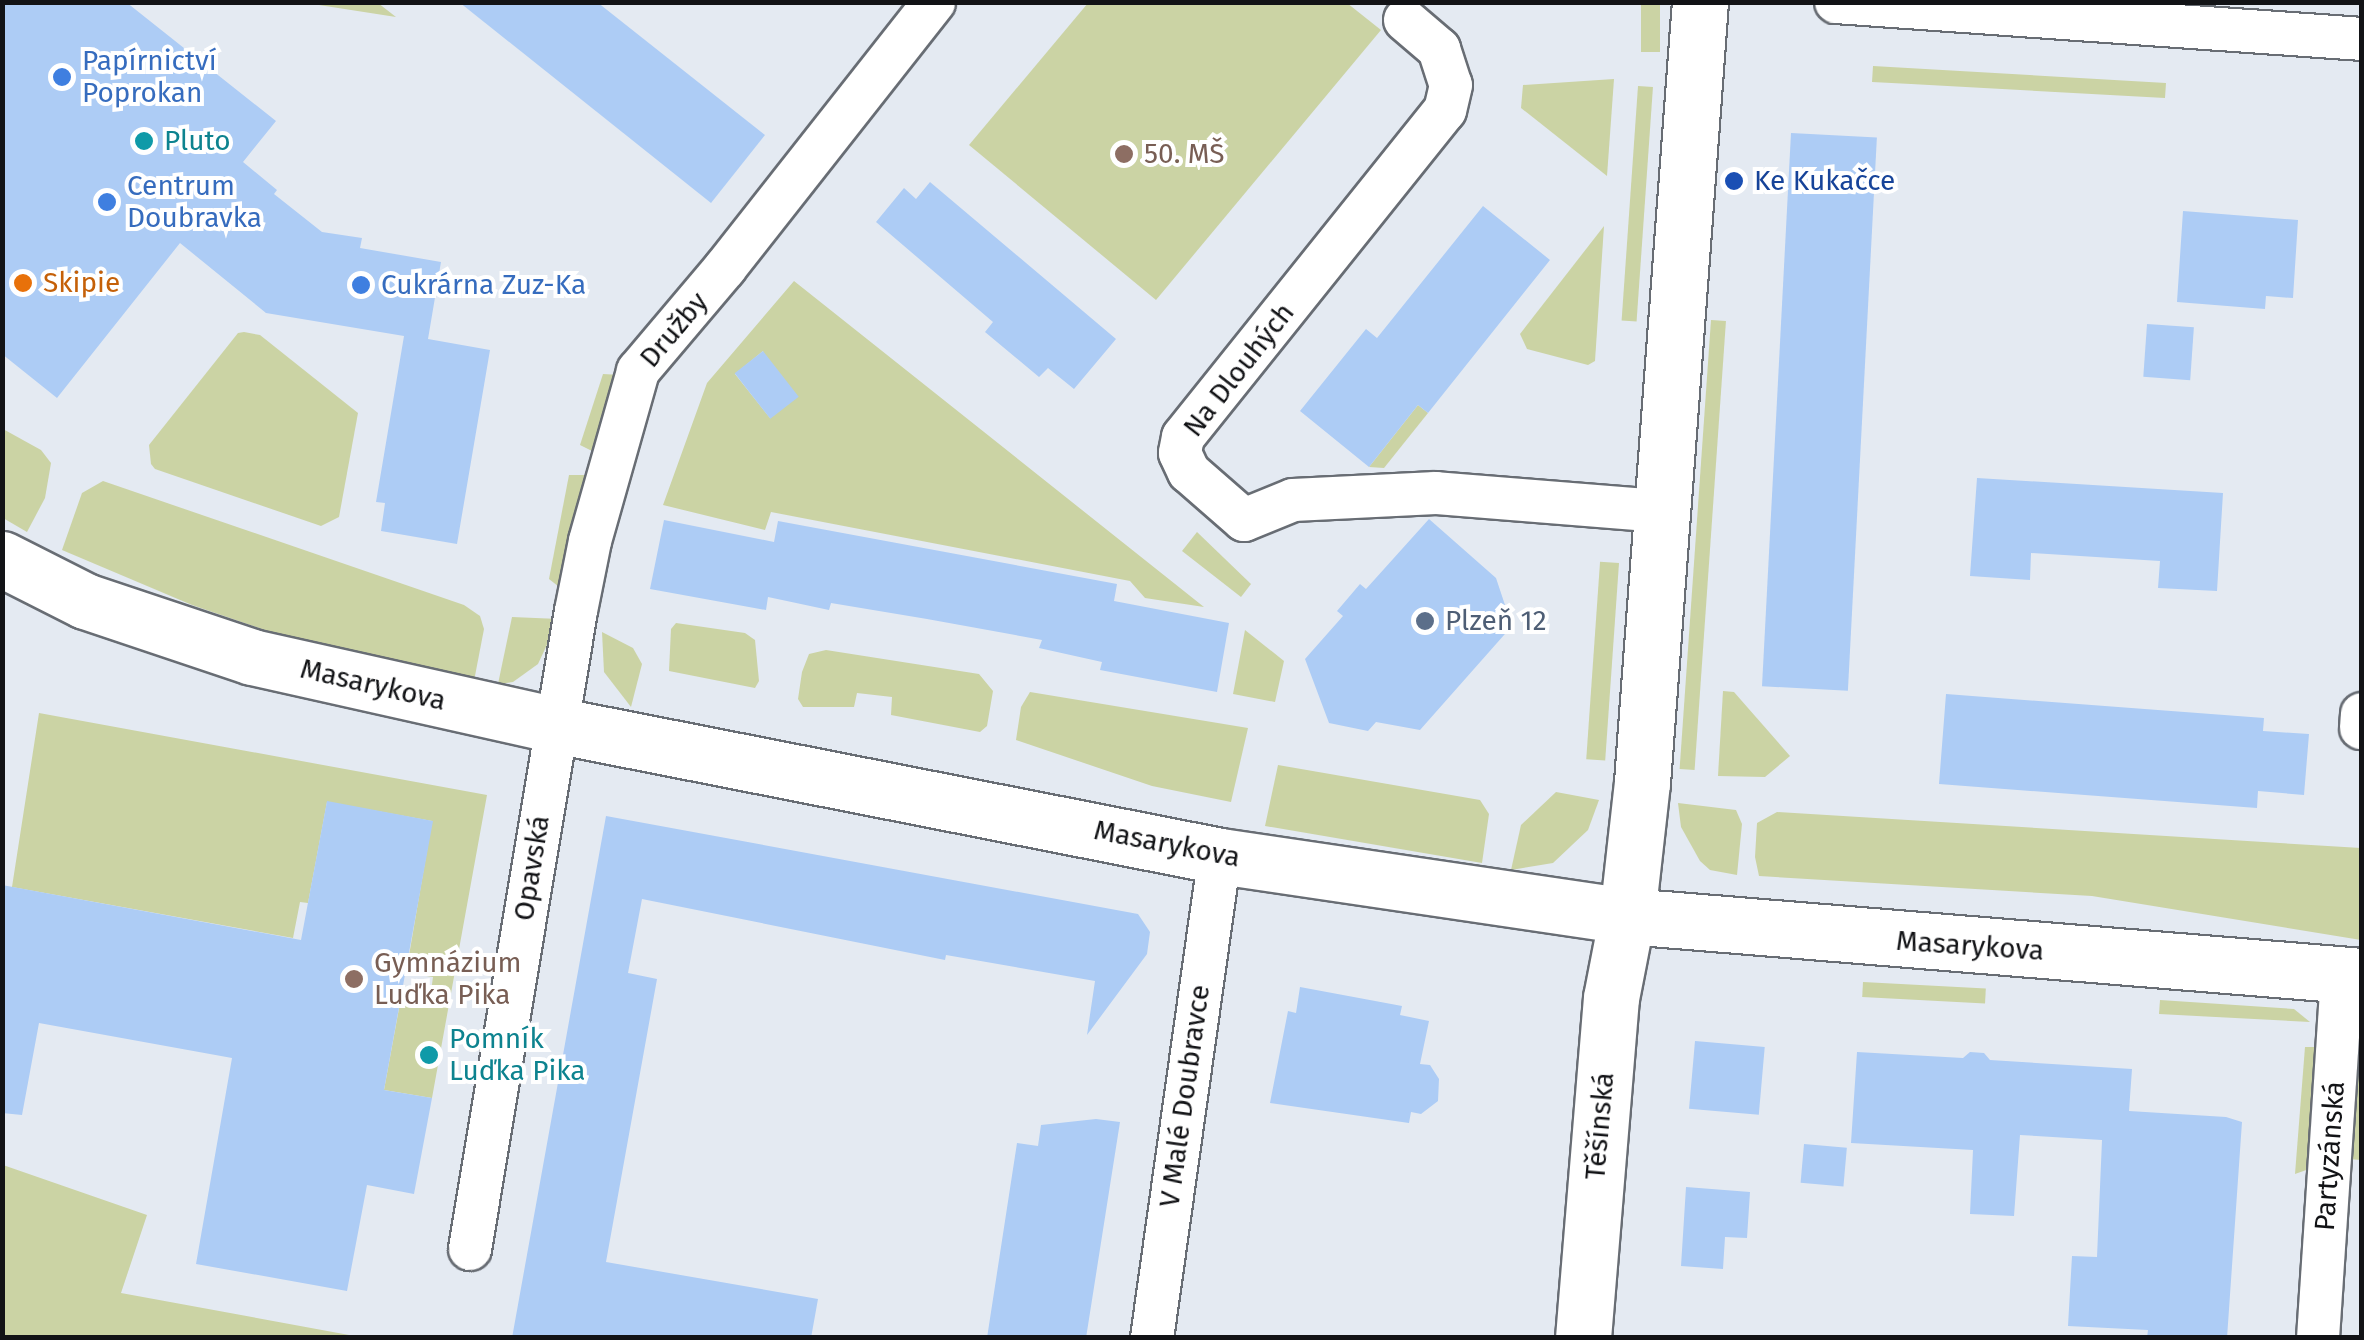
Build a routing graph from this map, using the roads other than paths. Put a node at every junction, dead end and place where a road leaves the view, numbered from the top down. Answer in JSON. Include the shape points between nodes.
{"nodes":[{"id":1,"x":934,"y":2,"type":"edge"},
{"id":2,"x":1700,"y":2,"type":"edge"},
{"id":3,"x":1836,"y":2,"type":"edge"},
{"id":4,"x":1405,"y":20,"type":"dead end"},
{"id":5,"x":2362,"y":39,"type":"edge"},
{"id":6,"x":1662,"y":511,"type":"junction"},
{"id":7,"x":2,"y":560,"type":"edge"},
{"id":8,"x":2362,"y":714,"type":"edge"},
{"id":9,"x":555,"y":725,"type":"junction"},
{"id":10,"x":2361,"y":728,"type":"edge"},
{"id":11,"x":1220,"y":856,"type":"junction"},
{"id":12,"x":1628,"y":916,"type":"junction"},
{"id":13,"x":2352,"y":976,"type":"edge"},
{"id":14,"x":470,"y":1249,"type":"dead end"},
{"id":15,"x":1152,"y":1338,"type":"edge"},
{"id":16,"x":1583,"y":1338,"type":"edge"},
{"id":17,"x":2318,"y":1338,"type":"edge"}],
"edges":[{"from":1,"to":9,"type":"street","name":"Družby","via":[[638,370],[590,541]]},
{"from":2,"to":6,"type":"street"},
{"from":3,"to":5,"type":"street"},
{"from":4,"to":6,"type":"street","name":"Na Dlouhých","via":[[1439,49],[1451,85],[1444,110],[1183,437],[1180,453],[1189,472],[1244,520],[1293,500],[1436,493]]},
{"from":6,"to":12,"type":"street"},
{"from":7,"to":9,"type":"street","name":"Masarykova","via":[[86,601],[252,657]]},
{"from":8,"to":10,"type":"street"},
{"from":9,"to":11,"type":"street","name":"Masarykova"},
{"from":9,"to":14,"type":"street","name":"Opavská"},
{"from":11,"to":12,"type":"street","name":"Masarykova"},
{"from":11,"to":15,"type":"street","name":"V Malé Doubravce"},
{"from":12,"to":13,"type":"street","name":"Masarykova"},
{"from":12,"to":16,"type":"street","name":"Těšínská","via":[[1611,998]]},
{"from":13,"to":17,"type":"street","name":"Partyzánská"}]}
